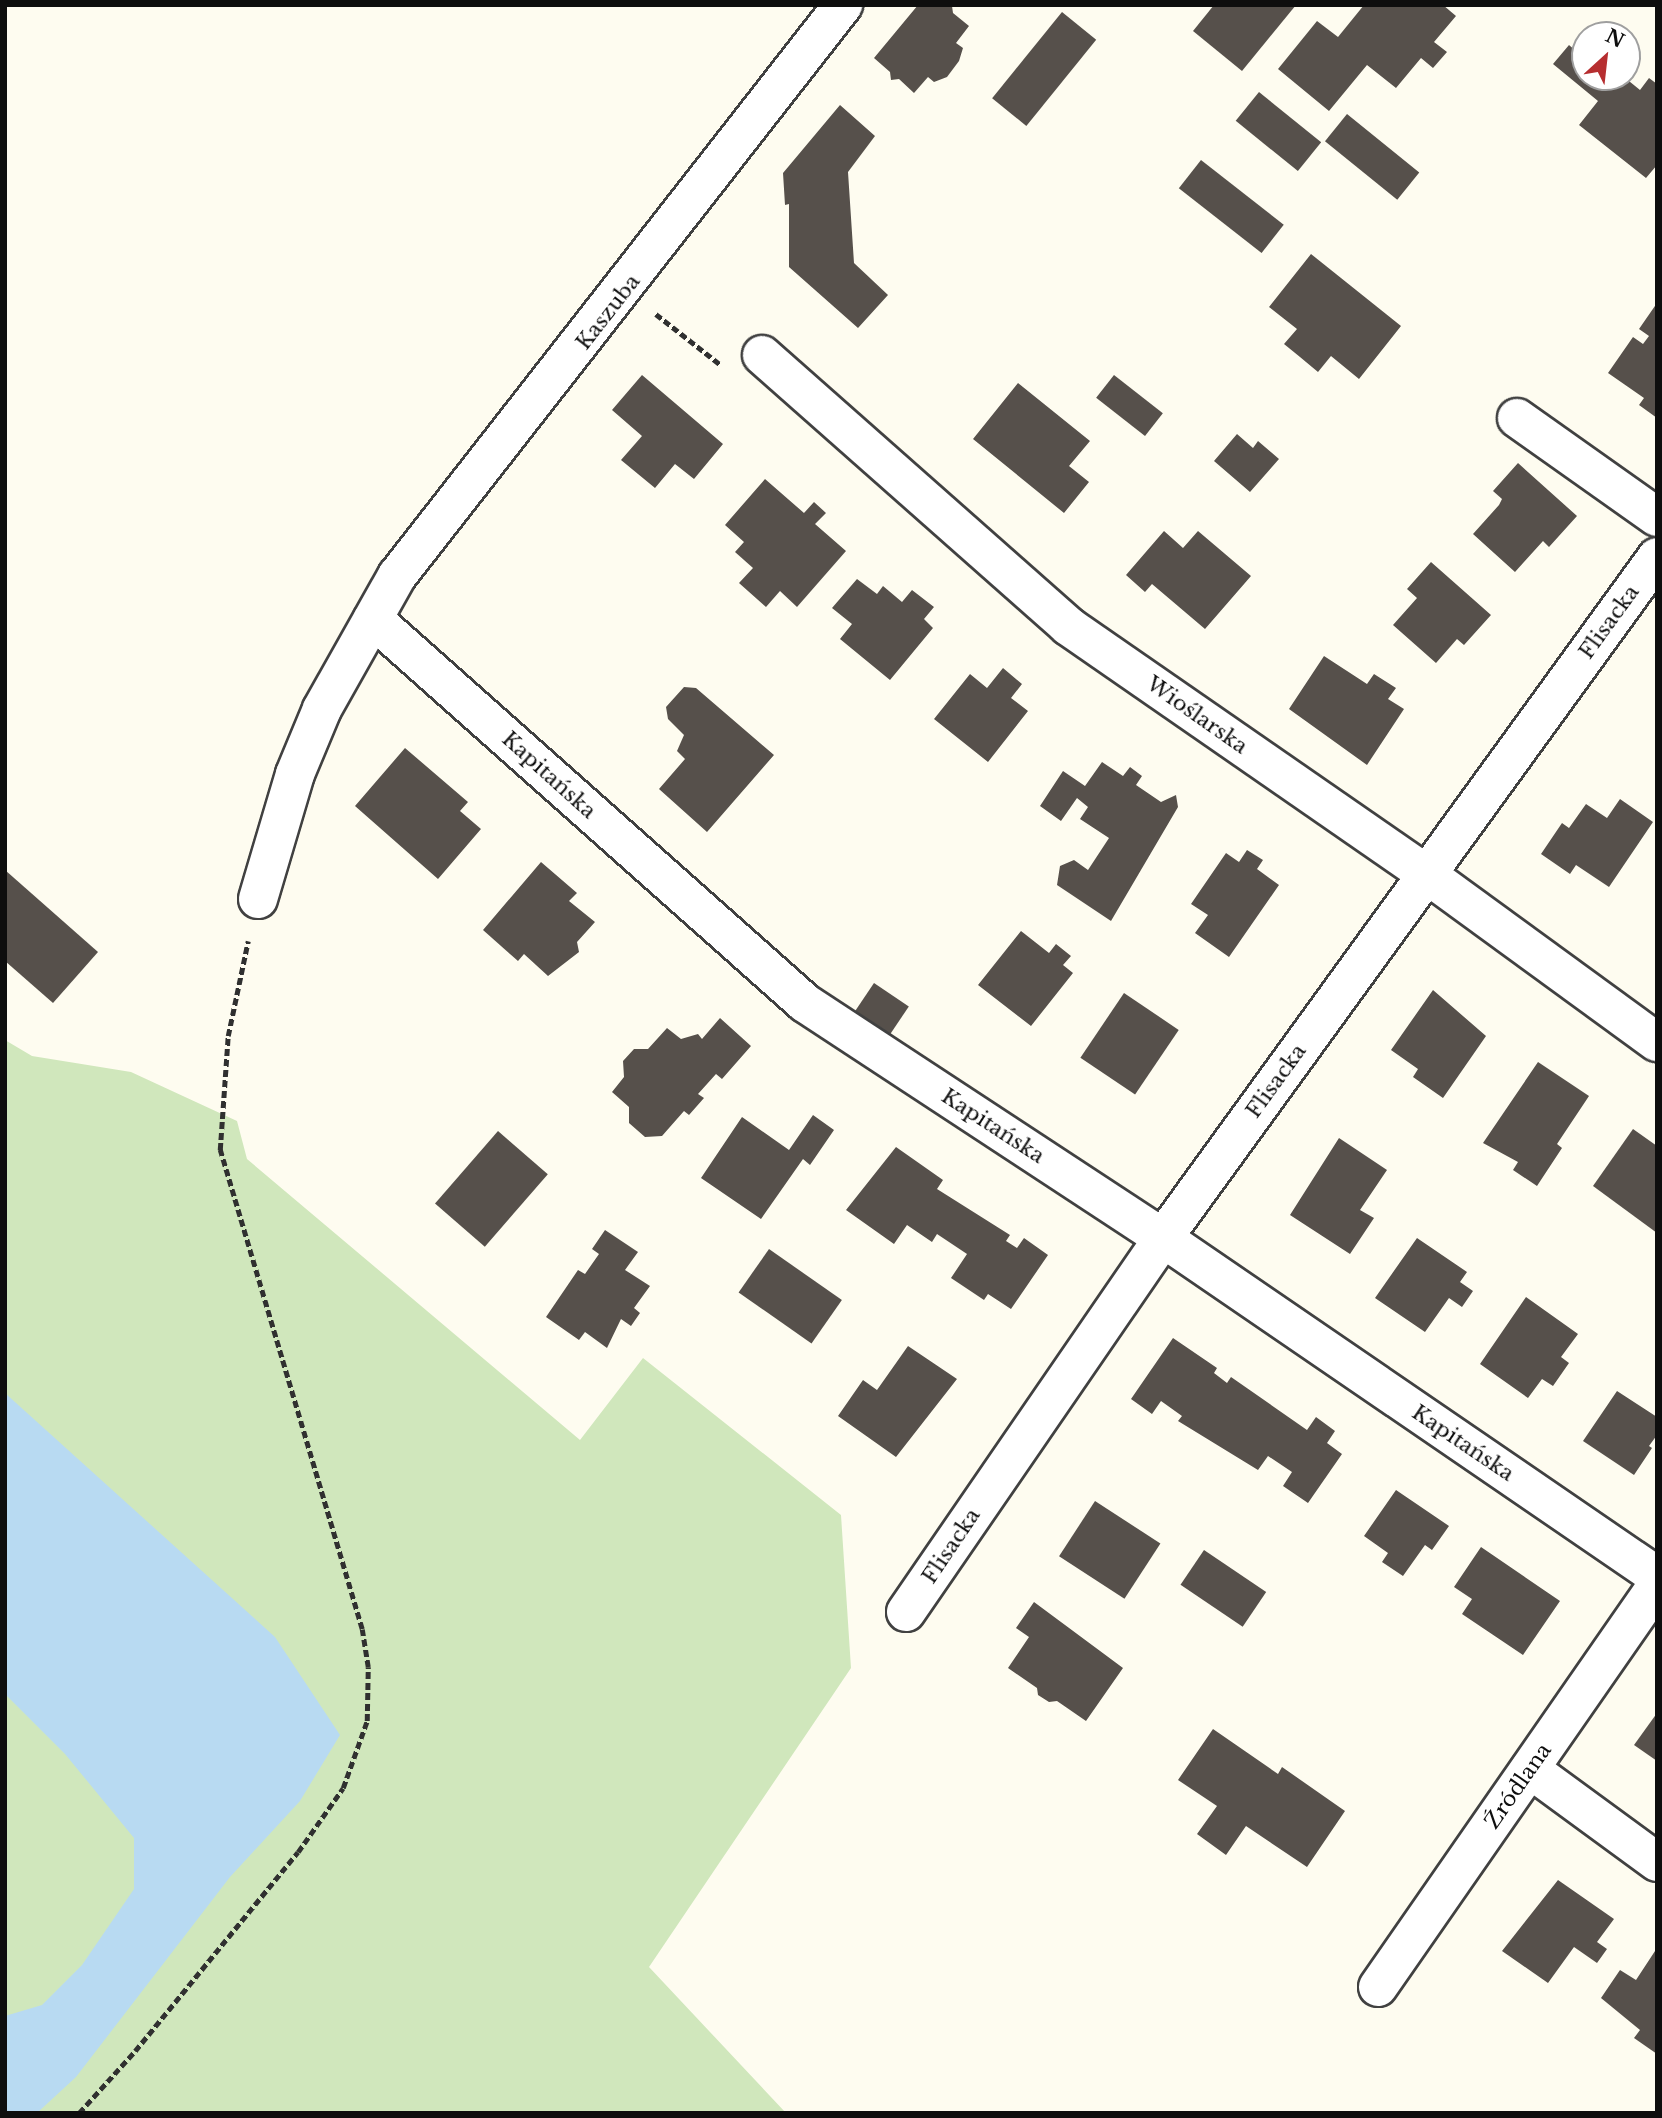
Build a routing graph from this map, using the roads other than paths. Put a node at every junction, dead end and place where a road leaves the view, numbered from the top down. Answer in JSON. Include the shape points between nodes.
{"nodes":[{"id":1,"x":844,"y":5,"type":"edge"},
{"id":2,"x":762,"y":355,"type":"road end"},
{"id":3,"x":1517,"y":418,"type":"dead end"},
{"id":4,"x":1657,"y":517,"type":"edge"},
{"id":5,"x":1657,"y":557,"type":"edge"},
{"id":6,"x":373,"y":619,"type":"junction"},
{"id":7,"x":1424,"y":873,"type":"junction"},
{"id":8,"x":258,"y":899,"type":"road end"},
{"id":9,"x":1657,"y":1042,"type":"edge"},
{"id":10,"x":1163,"y":1238,"type":"junction"},
{"id":11,"x":1657,"y":1576,"type":"edge"},
{"id":12,"x":1657,"y":1585,"type":"edge"},
{"id":13,"x":906,"y":1612,"type":"dead end"},
{"id":14,"x":1531,"y":1769,"type":"junction"},
{"id":15,"x":1657,"y":1862,"type":"edge"},
{"id":16,"x":1378,"y":1987,"type":"dead end"}],
"edges":[{"from":1,"to":6,"type":"street","name":"Kaszuba","via":[[397,576]]},
{"from":2,"to":7,"type":"street","name":"Wioślarska","via":[[1068,626]]},
{"from":3,"to":4,"type":"street"},
{"from":5,"to":7,"type":"street","name":"Flisacka"},
{"from":6,"to":8,"type":"street","name":"Kaszuba","via":[[322,709],[299,763]]},
{"from":6,"to":10,"type":"street","name":"Kapitańska","via":[[805,1003]]},
{"from":7,"to":9,"type":"street","name":"Wioślarska"},
{"from":7,"to":10,"type":"street","name":"Flisacka"},
{"from":10,"to":11,"type":"street","name":"Kapitańska"},
{"from":10,"to":13,"type":"street","name":"Flisacka"},
{"from":12,"to":14,"type":"street","name":"Źródlana"},
{"from":14,"to":15,"type":"street"},
{"from":14,"to":16,"type":"street","name":"Źródlana"}]}
